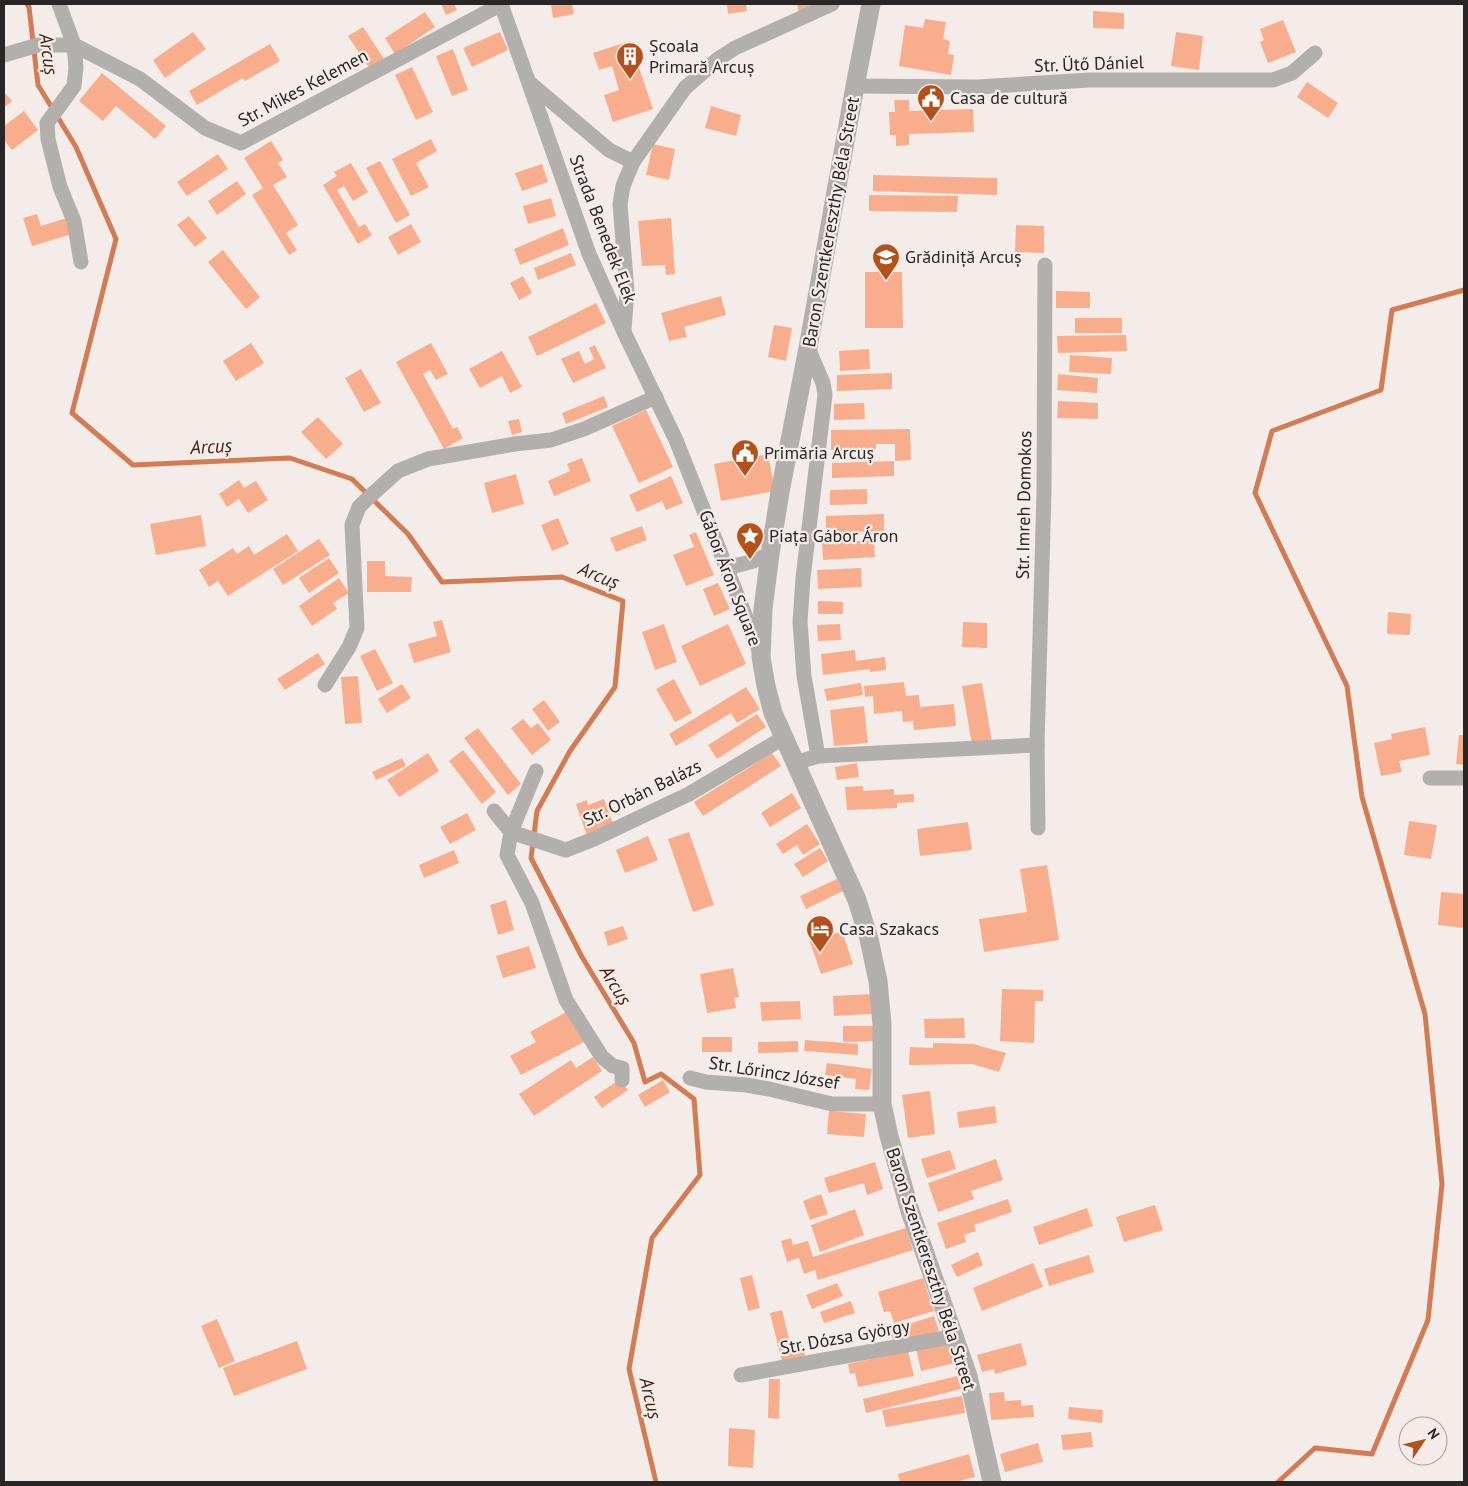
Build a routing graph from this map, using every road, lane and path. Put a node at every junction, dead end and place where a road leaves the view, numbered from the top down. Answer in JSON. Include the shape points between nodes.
{"nodes":[{"id":1,"x":59,"y":4,"type":"edge"},
{"id":2,"x":501,"y":4,"type":"edge"},
{"id":3,"x":832,"y":4,"type":"edge"},
{"id":4,"x":872,"y":4,"type":"edge"},
{"id":5,"x":74,"y":46,"type":"junction"},
{"id":6,"x":1315,"y":53,"type":"dead end"},
{"id":7,"x":4,"y":55,"type":"edge"},
{"id":8,"x":530,"y":83,"type":"junction"},
{"id":9,"x":855,"y":86,"type":"junction"},
{"id":10,"x":632,"y":162,"type":"junction"},
{"id":11,"x":81,"y":262,"type":"dead end"},
{"id":12,"x":1046,"y":265,"type":"dead end"},
{"id":13,"x":624,"y":332,"type":"junction"},
{"id":14,"x":808,"y":348,"type":"junction"},
{"id":15,"x":656,"y":398,"type":"junction"},
{"id":16,"x":790,"y":440,"type":"joint"},
{"id":17,"x":685,"y":462,"type":"joint"},
{"id":18,"x":770,"y":554,"type":"junction"},
{"id":19,"x":726,"y":567,"type":"junction"},
{"id":20,"x":761,"y":657,"type":"junction"},
{"id":21,"x":325,"y":685,"type":"dead end"},
{"id":22,"x":783,"y":738,"type":"junction"},
{"id":23,"x":1037,"y":745,"type":"junction"},
{"id":24,"x":818,"y":756,"type":"junction"},
{"id":25,"x":795,"y":763,"type":"junction"},
{"id":26,"x":536,"y":771,"type":"dead end"},
{"id":27,"x":1430,"y":778,"type":"dead end"},
{"id":28,"x":1464,"y":778,"type":"edge"},
{"id":29,"x":494,"y":811,"type":"dead end"},
{"id":30,"x":1038,"y":828,"type":"dead end"},
{"id":31,"x":511,"y":832,"type":"junction"},
{"id":32,"x":690,"y":1078,"type":"dead end"},
{"id":33,"x":622,"y":1080,"type":"dead end"},
{"id":34,"x":882,"y":1104,"type":"junction"},
{"id":35,"x":956,"y":1336,"type":"junction"},
{"id":36,"x":741,"y":1375,"type":"dead end"},
{"id":37,"x":992,"y":1482,"type":"edge"}],
"edges":[{"from":1,"to":5,"type":"street"},
{"from":2,"to":5,"type":"street","name":"Str. Mikes Kelemen","via":[[241,143],[205,128],[140,79]]},
{"from":2,"to":8,"type":"street","name":"Strada Benedek Elek"},
{"from":3,"to":10,"type":"street","via":[[735,48],[718,59],[686,88]]},
{"from":4,"to":9,"type":"street","name":"Baron Szentkereszthy Béla Street"},
{"from":5,"to":7,"type":"street","name":"Str. Mikes Kelemen","via":[[33,46]]},
{"from":5,"to":11,"type":"street","via":[[74,86],[47,123],[60,188],[74,221]]},
{"from":6,"to":9,"type":"street","name":"Str. Ütő Dániel","via":[[1292,72],[1273,80],[1090,80],[977,87]]},
{"from":8,"to":10,"type":"street","via":[[609,150]]},
{"from":8,"to":13,"type":"street","name":"Strada Benedek Elek","via":[[589,254]]},
{"from":9,"to":14,"type":"street","name":"Baron Szentkereszthy Béla Street"},
{"from":10,"to":13,"type":"street","via":[[620,204],[627,292]]},
{"from":12,"to":23,"type":"street","name":"Str. Imreh Domokos"},
{"from":13,"to":15,"type":"street","name":"Strada Benedek Elek"},
{"from":14,"to":16,"type":"street","name":"Baron Szentkereszthy Béla Street"},
{"from":14,"to":24,"type":"street","via":[[825,395],[802,578],[800,622],[804,676]]},
{"from":15,"to":17,"type":"street","name":"Strada Benedek Elek"},
{"from":15,"to":21,"type":"street","via":[[584,430],[551,440],[428,459],[398,471],[359,507],[352,525],[357,628]]},
{"from":16,"to":18,"type":"street","name":"Gábor Áron Square"},
{"from":17,"to":19,"type":"street","name":"Gábor Áron Square"},
{"from":18,"to":19,"type":"street","via":[[749,563]]},
{"from":18,"to":20,"type":"street","name":"Gábor Áron Square"},
{"from":19,"to":20,"type":"street","name":"Gábor Áron Square"},
{"from":20,"to":22,"type":"street","name":"Baron Szentkereszthy Béla Street","via":[[773,713]]},
{"from":22,"to":25,"type":"street","name":"Baron Szentkereszthy Béla Street"},
{"from":22,"to":31,"type":"street","name":"Str. Orbán Balázs","via":[[689,794],[566,850]]},
{"from":23,"to":24,"type":"street"},
{"from":23,"to":30,"type":"street","name":"Str. Imreh Domokos"},
{"from":24,"to":25,"type":"street"},
{"from":25,"to":34,"type":"street","name":"Baron Szentkereszthy Béla Street","via":[[857,900],[869,939],[878,980],[882,1024]]},
{"from":26,"to":31,"type":"street"},
{"from":27,"to":28,"type":"street"},
{"from":29,"to":31,"type":"street"},
{"from":31,"to":33,"type":"street","via":[[507,855],[532,903],[566,1000],[602,1057],[613,1066],[622,1068]]},
{"from":32,"to":34,"type":"street","name":"Str. Lőrincz József","via":[[746,1085],[832,1104]]},
{"from":34,"to":35,"type":"street","name":"Baron Szentkereszthy Béla Street","via":[[910,1211]]},
{"from":35,"to":36,"type":"street","name":"Str. Dózsa György"},
{"from":35,"to":37,"type":"street","name":"Baron Szentkereszthy Béla Street"}]}
